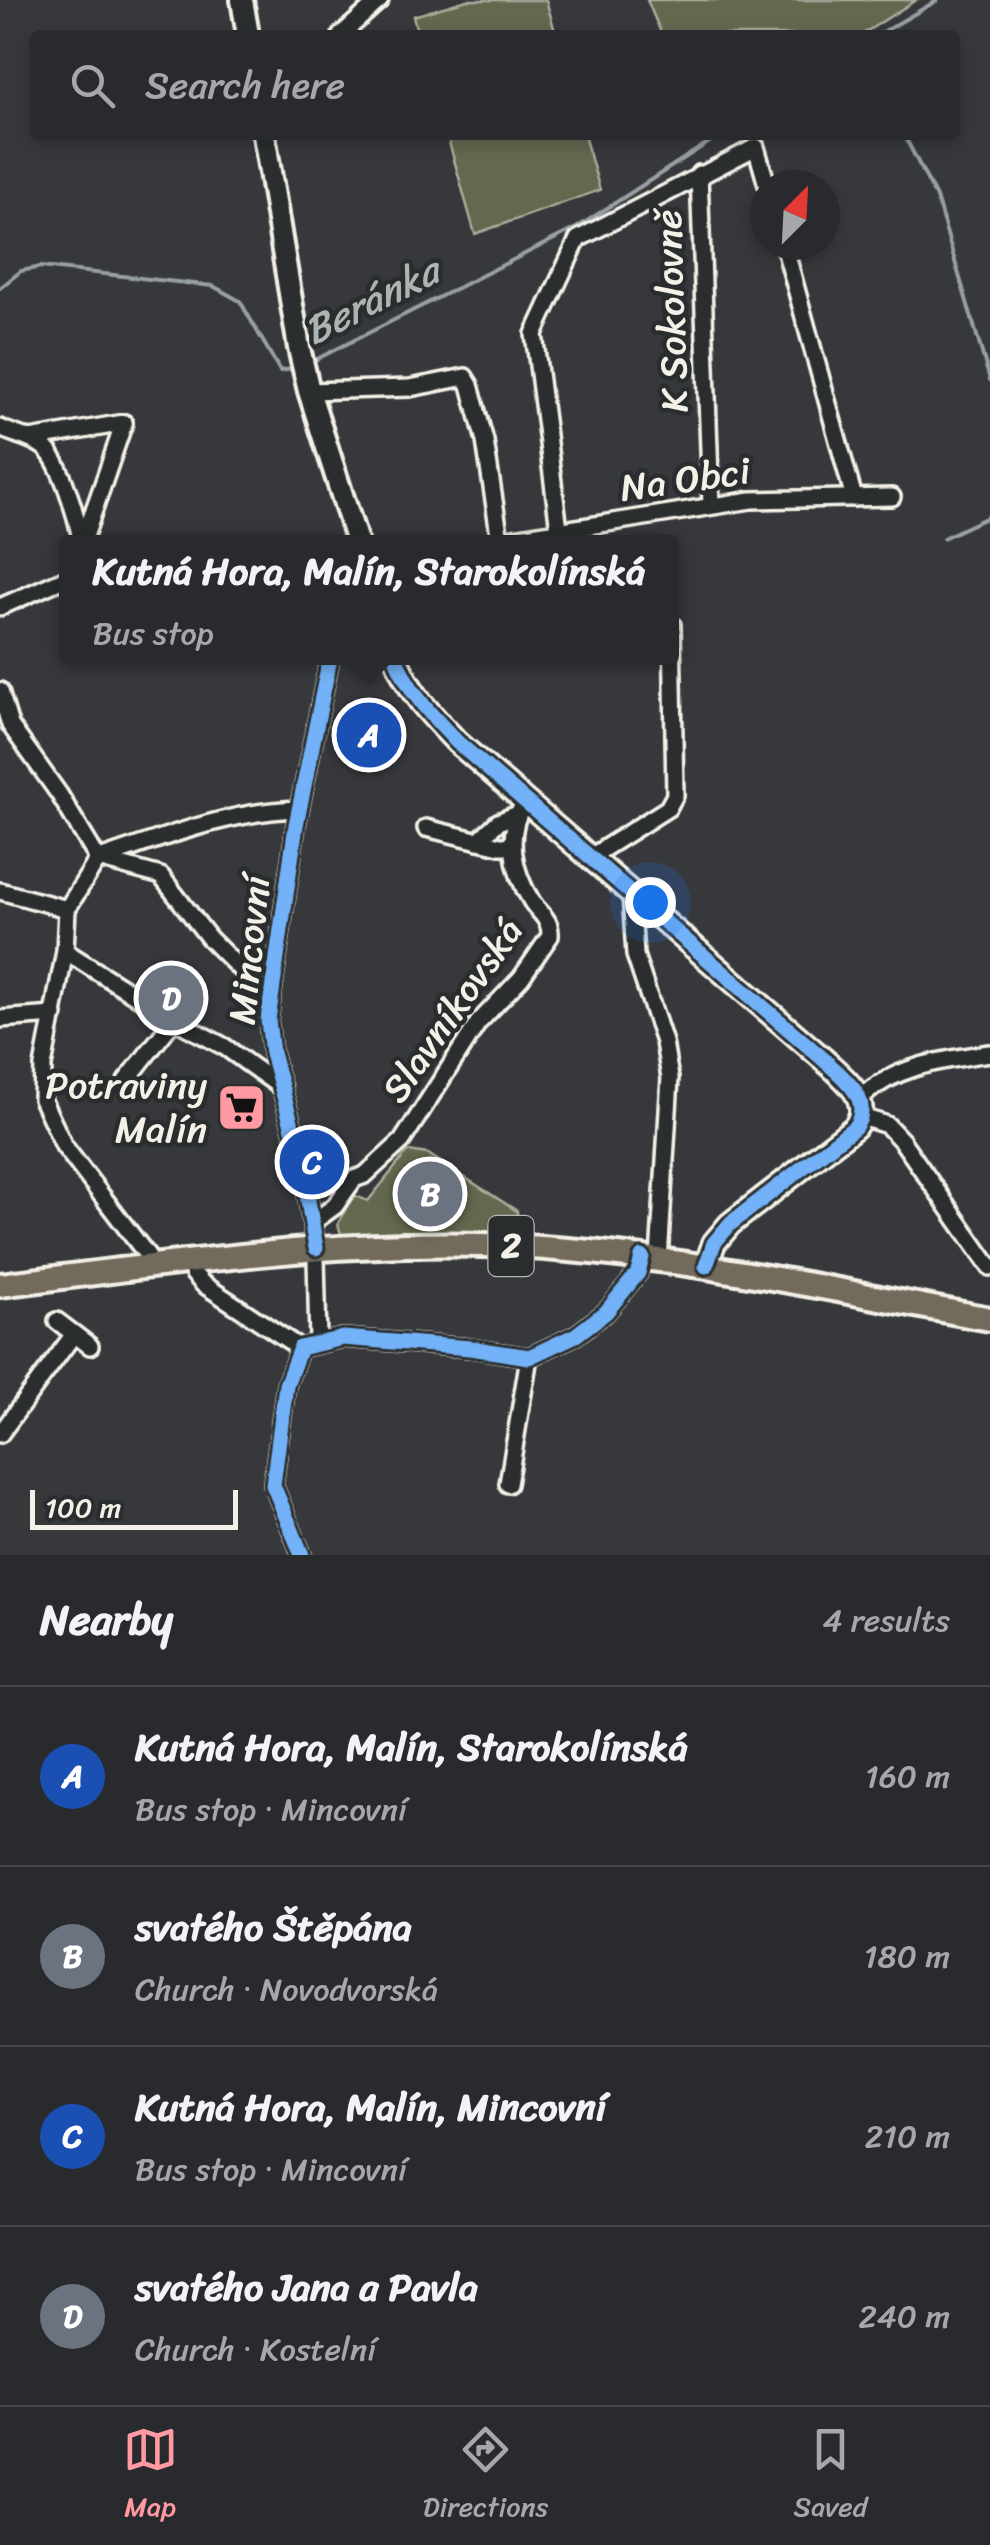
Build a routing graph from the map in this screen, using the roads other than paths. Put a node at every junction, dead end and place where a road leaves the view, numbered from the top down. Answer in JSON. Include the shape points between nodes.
{"nodes":[{"id":1,"x":242,"y":0,"type":"edge"},
{"id":2,"x":380,"y":0,"type":"edge"},
{"id":3,"x":247,"y":30,"type":"edge"},
{"id":4,"x":347,"y":30,"type":"edge"},
{"id":5,"x":265,"y":140,"type":"edge"},
{"id":6,"x":763,"y":170,"type":"edge"},
{"id":7,"x":699,"y":174,"type":"junction"},
{"id":8,"x":788,"y":260,"type":"edge"},
{"id":9,"x":305,"y":374,"type":"junction"},
{"id":10,"x":0,"y":428,"type":"edge"},
{"id":11,"x":30,"y":438,"type":"junction"},
{"id":12,"x":892,"y":496,"type":"dead end"},
{"id":13,"x":854,"y":498,"type":"junction"},
{"id":14,"x":711,"y":506,"type":"junction"},
{"id":15,"x":560,"y":530,"type":"junction"},
{"id":16,"x":81,"y":535,"type":"edge"},
{"id":17,"x":85,"y":535,"type":"edge"},
{"id":18,"x":356,"y":535,"type":"edge"},
{"id":19,"x":493,"y":535,"type":"edge"},
{"id":20,"x":530,"y":535,"type":"edge"},
{"id":21,"x":59,"y":581,"type":"edge"},
{"id":22,"x":0,"y":607,"type":"edge"},
{"id":23,"x":329,"y":665,"type":"edge"},
{"id":24,"x":399,"y":665,"type":"edge"},
{"id":25,"x":673,"y":665,"type":"edge"},
{"id":26,"x":0,"y":691,"type":"edge"},
{"id":27,"x":521,"y":808,"type":"junction"},
{"id":28,"x":299,"y":810,"type":"junction"},
{"id":29,"x":426,"y":828,"type":"dead end"},
{"id":30,"x":478,"y":840,"type":"junction"},
{"id":31,"x":512,"y":846,"type":"junction"},
{"id":32,"x":588,"y":858,"type":"junction"},
{"id":33,"x":98,"y":859,"type":"junction"},
{"id":34,"x":0,"y":891,"type":"edge"},
{"id":35,"x":631,"y":894,"type":"junction"},
{"id":36,"x":67,"y":909,"type":"junction"},
{"id":37,"x":65,"y":951,"type":"junction"},
{"id":38,"x":270,"y":1000,"type":"junction"},
{"id":39,"x":54,"y":1015,"type":"junction"},
{"id":40,"x":0,"y":1019,"type":"edge"},
{"id":41,"x":174,"y":1020,"type":"junction"},
{"id":42,"x":990,"y":1053,"type":"edge"},
{"id":43,"x":126,"y":1081,"type":"dead end"},
{"id":44,"x":282,"y":1088,"type":"junction"},
{"id":45,"x":861,"y":1107,"type":"junction"},
{"id":46,"x":312,"y":1222,"type":"junction"},
{"id":47,"x":316,"y":1253,"type":"junction"},
{"id":48,"x":650,"y":1258,"type":"junction"},
{"id":49,"x":188,"y":1261,"type":"junction"},
{"id":50,"x":151,"y":1266,"type":"junction"},
{"id":51,"x":706,"y":1266,"type":"junction"},
{"id":52,"x":990,"y":1267,"type":"edge"},
{"id":53,"x":0,"y":1285,"type":"edge"},
{"id":54,"x":990,"y":1318,"type":"edge"},
{"id":55,"x":57,"y":1321,"type":"dead end"},
{"id":56,"x":74,"y":1334,"type":"junction"},
{"id":57,"x":318,"y":1341,"type":"junction"},
{"id":58,"x":90,"y":1346,"type":"dead end"},
{"id":59,"x":300,"y":1348,"type":"junction"},
{"id":60,"x":529,"y":1356,"type":"junction"},
{"id":61,"x":0,"y":1434,"type":"edge"},
{"id":62,"x":508,"y":1484,"type":"dead end"},
{"id":63,"x":302,"y":1555,"type":"edge"}],
"edges":[{"from":1,"to":3,"type":"street"},
{"from":2,"to":4,"type":"street"},
{"from":5,"to":9,"type":"street"},
{"from":6,"to":7,"type":"street","via":[[756,146]]},
{"from":7,"to":14,"type":"street","name":"K Sokolovně"},
{"from":7,"to":15,"type":"street","via":[[578,239],[534,334]]},
{"from":8,"to":13,"type":"street"},
{"from":9,"to":18,"type":"street"},
{"from":9,"to":19,"type":"street","via":[[410,388],[465,377],[485,441]]},
{"from":10,"to":11,"type":"street"},
{"from":11,"to":16,"type":"street","via":[[50,454]]},
{"from":11,"to":17,"type":"street","via":[[124,423]]},
{"from":12,"to":13,"type":"street","name":"Na Obci"},
{"from":13,"to":14,"type":"street","name":"Na Obci"},
{"from":14,"to":15,"type":"street","name":"Na Obci"},
{"from":15,"to":20,"type":"street","name":"Na Obci"},
{"from":21,"to":22,"type":"street"},
{"from":23,"to":28,"type":"street","name":"Mincovní"},
{"from":24,"to":27,"type":"street","via":[[441,726]]},
{"from":25,"to":32,"type":"street","via":[[675,796],[668,808]]},
{"from":26,"to":33,"type":"street","via":[[10,725]]},
{"from":27,"to":30,"type":"street"},
{"from":27,"to":31,"type":"street","name":"Slavníkovská"},
{"from":27,"to":32,"type":"street"},
{"from":28,"to":33,"type":"street","via":[[219,822]]},
{"from":28,"to":38,"type":"street","name":"Mincovní"},
{"from":29,"to":30,"type":"street"},
{"from":30,"to":31,"type":"street"},
{"from":31,"to":46,"type":"street","name":"Slavníkovská","via":[[550,936],[522,978],[478,1023],[402,1141]]},
{"from":32,"to":35,"type":"street"},
{"from":33,"to":36,"type":"street"},
{"from":33,"to":38,"type":"street","via":[[160,876]]},
{"from":34,"to":36,"type":"street"},
{"from":35,"to":45,"type":"street","via":[[822,1058]]},
{"from":35,"to":48,"type":"street","via":[[635,955],[670,1078]]},
{"from":36,"to":37,"type":"street"},
{"from":37,"to":39,"type":"street"},
{"from":37,"to":41,"type":"street"},
{"from":38,"to":44,"type":"street","name":"Mincovní","via":[[272,1053]]},
{"from":39,"to":40,"type":"street"},
{"from":39,"to":50,"type":"street","via":[[42,1099],[64,1146]]},
{"from":41,"to":43,"type":"street"},
{"from":41,"to":44,"type":"street"},
{"from":42,"to":45,"type":"street","via":[[898,1072]]},
{"from":44,"to":46,"type":"street","name":"Mincovní"},
{"from":45,"to":51,"type":"street","via":[[852,1130],[730,1224]]},
{"from":45,"to":52,"type":"street","via":[[902,1141]]},
{"from":46,"to":47,"type":"street","name":"Mincovní"},
{"from":47,"to":48,"type":"main road","number":"2","via":[[482,1245]]},
{"from":47,"to":49,"type":"main road","number":"2"},
{"from":47,"to":57,"type":"street","name":"Mincovní"},
{"from":48,"to":51,"type":"main road","number":"2"},
{"from":48,"to":60,"type":"street","via":[[606,1312],[576,1336]]},
{"from":49,"to":50,"type":"main road","number":"2"},
{"from":49,"to":59,"type":"street","via":[[204,1284]]},
{"from":50,"to":53,"type":"main road","number":"2"},
{"from":51,"to":54,"type":"main road","number":"2"},
{"from":55,"to":56,"type":"street"},
{"from":56,"to":58,"type":"street"},
{"from":56,"to":61,"type":"street"},
{"from":57,"to":59,"type":"street"},
{"from":57,"to":60,"type":"street","via":[[361,1339]]},
{"from":59,"to":63,"type":"street","via":[[286,1385],[273,1485]]},
{"from":60,"to":62,"type":"street"}]}
